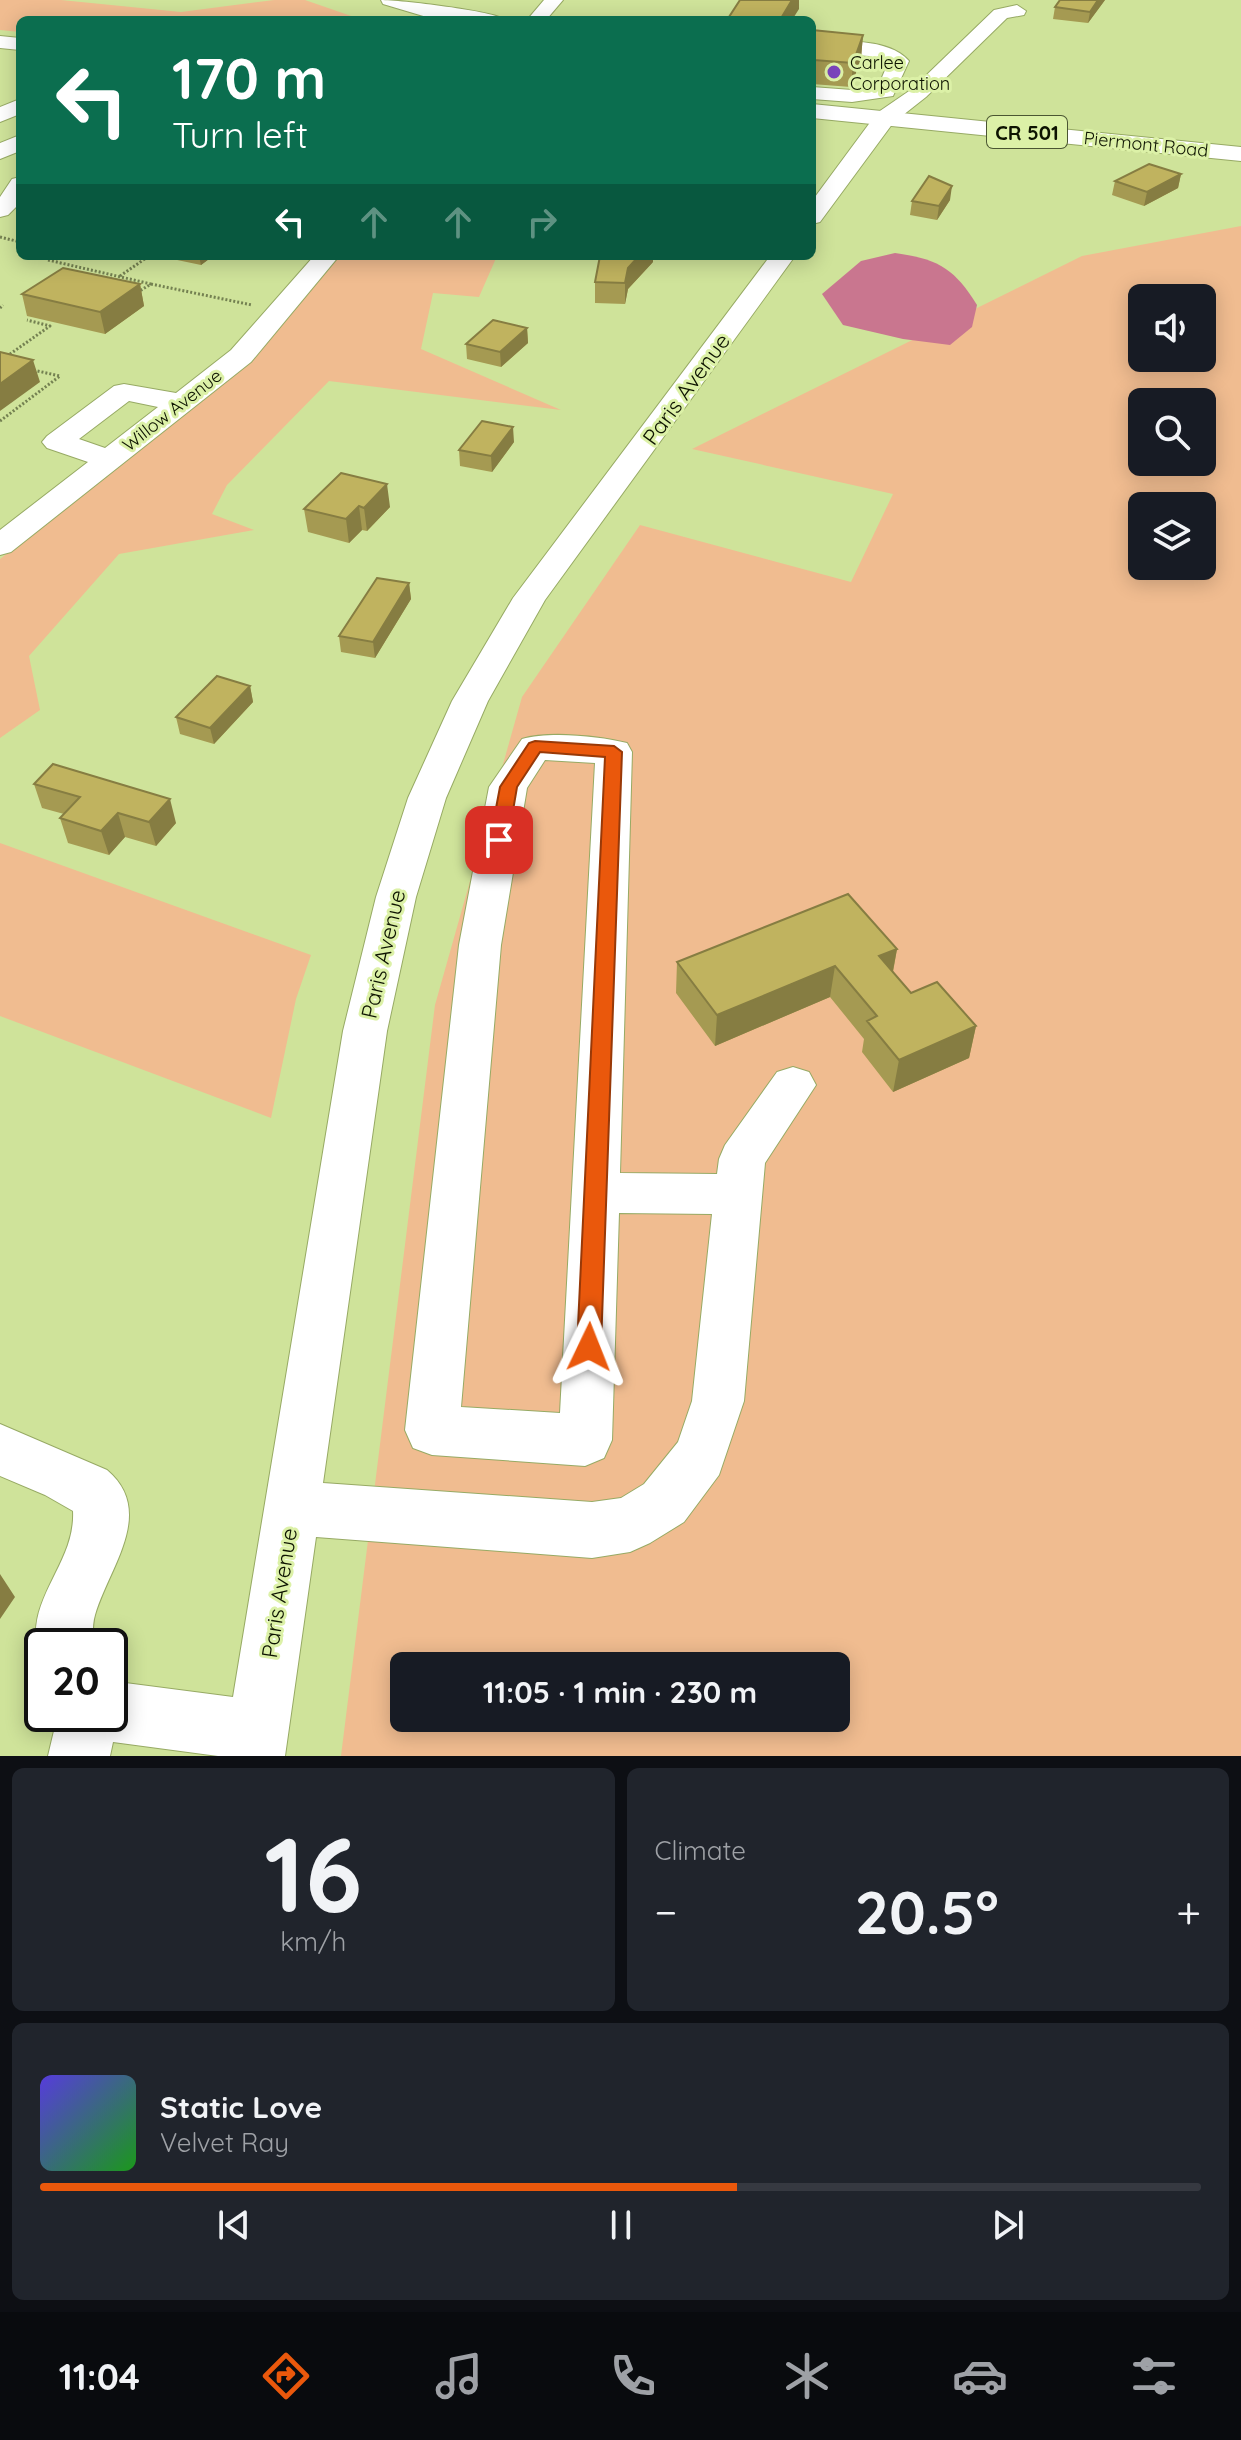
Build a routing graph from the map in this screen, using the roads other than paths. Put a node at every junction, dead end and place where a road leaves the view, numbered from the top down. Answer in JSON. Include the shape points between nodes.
{"nodes":[{"id":1,"x":390,"y":0,"type":"edge"},
{"id":2,"x":554,"y":0,"type":"edge"},
{"id":3,"x":1017,"y":11,"type":"dead end"},
{"id":4,"x":463,"y":16,"type":"edge"},
{"id":5,"x":540,"y":16,"type":"edge"},
{"id":6,"x":816,"y":46,"type":"edge"},
{"id":7,"x":816,"y":93,"type":"edge"},
{"id":8,"x":816,"y":111,"type":"edge"},
{"id":9,"x":885,"y":118,"type":"junction"},
{"id":10,"x":1241,"y":154,"type":"edge"},
{"id":11,"x":16,"y":194,"type":"edge"},
{"id":12,"x":0,"y":210,"type":"edge"},
{"id":13,"x":816,"y":212,"type":"edge"},
{"id":14,"x":324,"y":260,"type":"edge"},
{"id":15,"x":780,"y":260,"type":"edge"},
{"id":16,"x":182,"y":403,"type":"junction"},
{"id":17,"x":110,"y":459,"type":"junction"},
{"id":18,"x":7,"y":534,"type":"edge"},
{"id":19,"x":793,"y":1085,"type":"dead end"},
{"id":20,"x":595,"y":1193,"type":"junction"},
{"id":21,"x":738,"y":1194,"type":"junction"},
{"id":22,"x":0,"y":1450,"type":"edge"},
{"id":23,"x":292,"y":1508,"type":"junction"},
{"id":24,"x":65,"y":1628,"type":"edge"},
{"id":25,"x":128,"y":1715,"type":"edge"},
{"id":26,"x":84,"y":1732,"type":"edge"},
{"id":27,"x":256,"y":1743,"type":"edge"},
{"id":28,"x":79,"y":1756,"type":"edge"}],
"edges":[{"from":1,"to":4,"type":"street"},
{"from":2,"to":5,"type":"street"},
{"from":3,"to":9,"type":"street","via":[[1001,14],[919,93]]},
{"from":6,"to":7,"type":"street","via":[[873,50],[899,61],[886,92]]},
{"from":8,"to":9,"type":"main road","name":"Piermont Road","number":"CR 501"},
{"from":9,"to":10,"type":"main road","name":"Piermont Road","number":"CR 501"},
{"from":9,"to":13,"type":"street"},
{"from":11,"to":12,"type":"street"},
{"from":14,"to":16,"type":"street","name":"Willow Avenue","via":[[241,356]]},
{"from":15,"to":23,"type":"street","name":"Paris Avenue","via":[[530,598],[441,763],[393,905],[365,1031]]},
{"from":16,"to":17,"type":"street","name":"Willow Avenue"},
{"from":16,"to":17,"type":"street","via":[[124,392],[57,442]]},
{"from":17,"to":18,"type":"street","name":"Willow Avenue"},
{"from":19,"to":21,"type":"street","via":[[742,1159]]},
{"from":20,"to":20,"type":"street","via":[[614,752],[535,747],[508,787],[480,945],[432,1430],[585,1440]]},
{"from":20,"to":21,"type":"street"},
{"from":21,"to":23,"type":"street","via":[[711,1432],[700,1457],[664,1503],[630,1524],[592,1530]]},
{"from":22,"to":24,"type":"street","via":[[79,1484],[94,1494],[101,1512],[101,1531]]},
{"from":23,"to":27,"type":"street","name":"Paris Avenue"},
{"from":25,"to":27,"type":"street"},
{"from":26,"to":28,"type":"street"}]}
